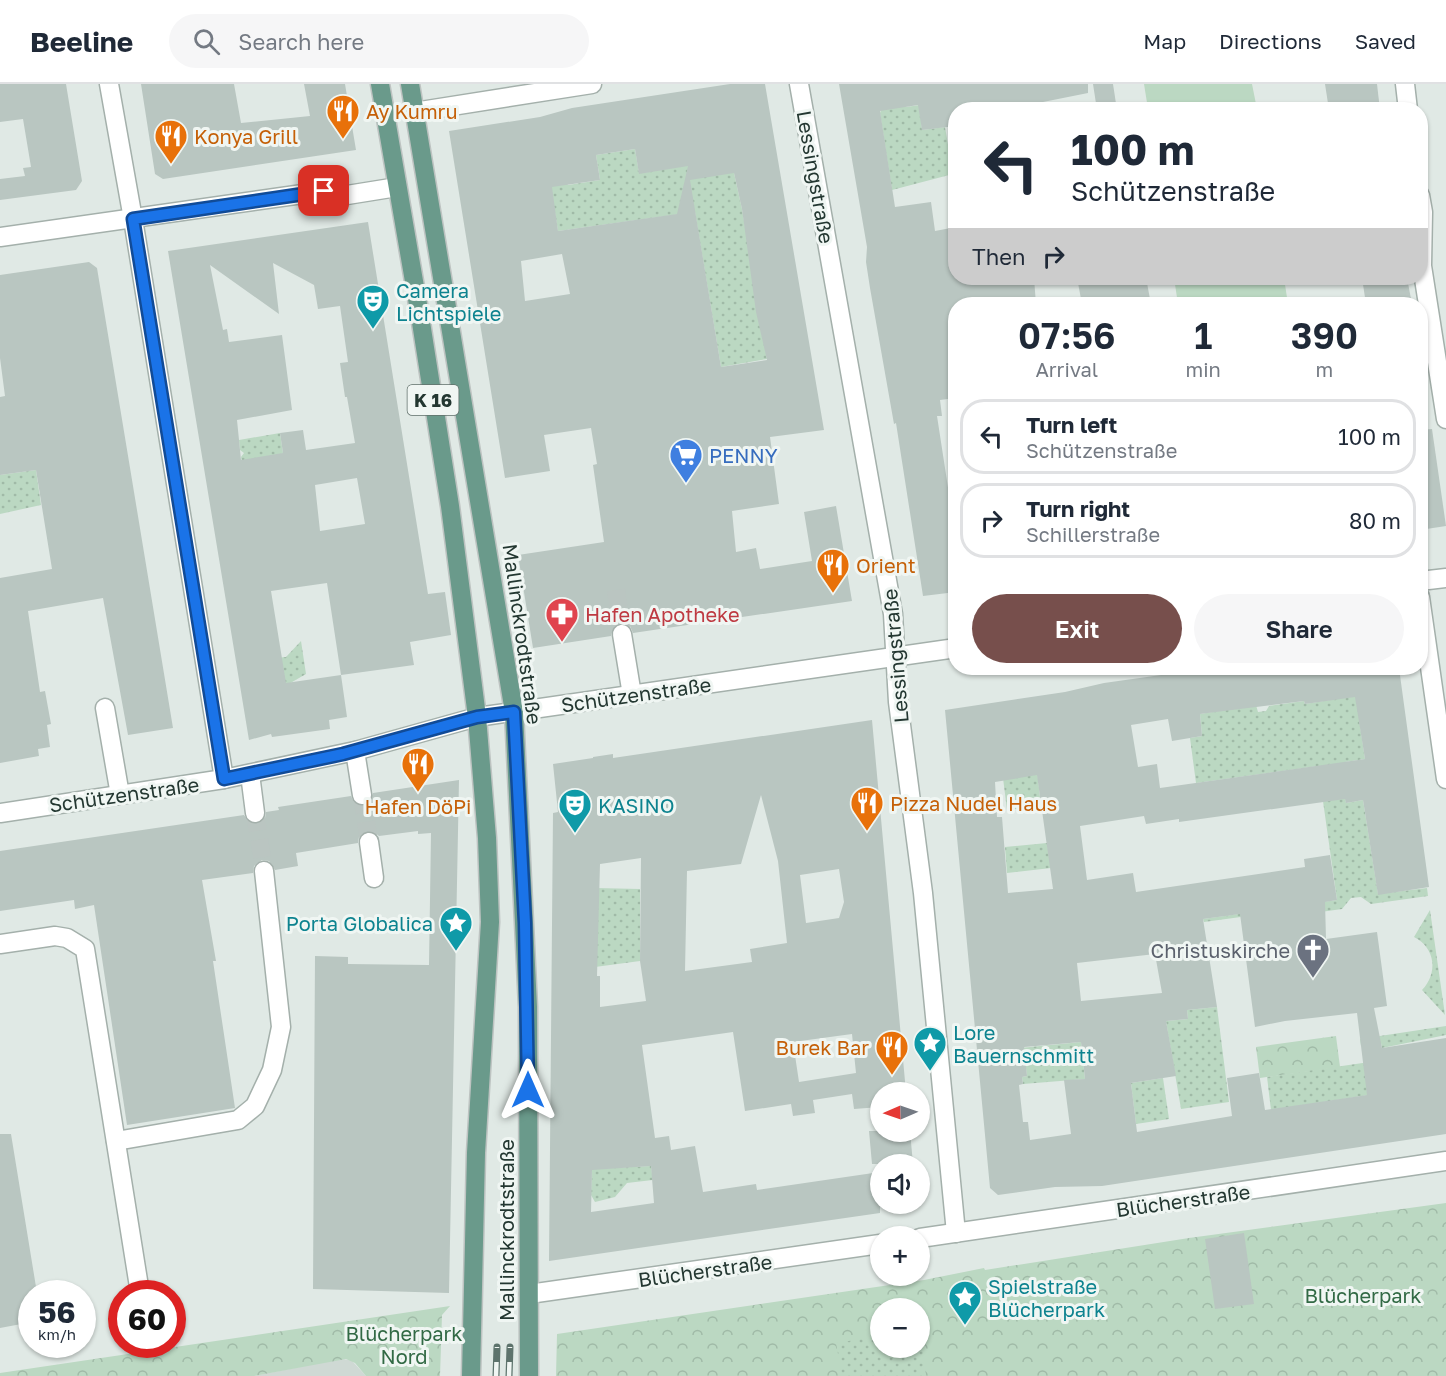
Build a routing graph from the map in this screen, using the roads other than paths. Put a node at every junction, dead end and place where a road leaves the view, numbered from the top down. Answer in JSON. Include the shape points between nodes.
{"nodes":[{"id":1,"x":109,"y":84,"type":"edge"},
{"id":2,"x":380,"y":84,"type":"edge"},
{"id":3,"x":410,"y":84,"type":"edge"},
{"id":4,"x":592,"y":84,"type":"edge"},
{"id":5,"x":799,"y":84,"type":"edge"},
{"id":6,"x":1405,"y":84,"type":"edge"},
{"id":7,"x":1407,"y":102,"type":"edge"},
{"id":8,"x":414,"y":112,"type":"junction"},
{"id":9,"x":397,"y":187,"type":"junction"},
{"id":10,"x":133,"y":219,"type":"junction"},
{"id":11,"x":0,"y":237,"type":"edge"},
{"id":12,"x":1428,"y":304,"type":"edge"},
{"id":13,"x":1446,"y":419,"type":"edge"},
{"id":14,"x":1446,"y":578,"type":"edge"},
{"id":15,"x":1428,"y":580,"type":"edge"},
{"id":16,"x":622,"y":634,"type":"tunnel mouth"},
{"id":17,"x":948,"y":649,"type":"edge"},
{"id":18,"x":1428,"y":653,"type":"edge"},
{"id":19,"x":896,"y":657,"type":"junction"},
{"id":20,"x":632,"y":695,"type":"junction"},
{"id":21,"x":105,"y":708,"type":"dead end"},
{"id":22,"x":514,"y":712,"type":"junction"},
{"id":23,"x":477,"y":717,"type":"junction"},
{"id":24,"x":355,"y":751,"type":"junction"},
{"id":25,"x":250,"y":774,"type":"junction"},
{"id":26,"x":224,"y":779,"type":"junction"},
{"id":27,"x":1446,"y":779,"type":"edge"},
{"id":28,"x":120,"y":795,"type":"junction"},
{"id":29,"x":362,"y":795,"type":"tunnel mouth"},
{"id":30,"x":0,"y":813,"type":"edge"},
{"id":31,"x":255,"y":813,"type":"tunnel mouth"},
{"id":32,"x":369,"y":842,"type":"tunnel mouth"},
{"id":33,"x":264,"y":871,"type":"tunnel mouth"},
{"id":34,"x":374,"y":878,"type":"dead end"},
{"id":35,"x":0,"y":944,"type":"edge"},
{"id":36,"x":116,"y":1141,"type":"junction"},
{"id":37,"x":1446,"y":1161,"type":"edge"},
{"id":38,"x":956,"y":1233,"type":"junction"},
{"id":39,"x":930,"y":1237,"type":"edge"},
{"id":40,"x":870,"y":1245,"type":"edge"},
{"id":41,"x":138,"y":1280,"type":"edge"},
{"id":42,"x":529,"y":1294,"type":"junction"},
{"id":43,"x":471,"y":1376,"type":"edge"},
{"id":44,"x":529,"y":1376,"type":"edge"}],
"edges":[{"from":1,"to":10,"type":"street"},
{"from":2,"to":9,"type":"main road","name":"Mallinckrodtstraße","number":"K 16"},
{"from":3,"to":8,"type":"main road","name":"Mallinckrodtstraße","number":"K 16"},
{"from":4,"to":8,"type":"street"},
{"from":5,"to":19,"type":"street","name":"Lessingstraße","via":[[880,536]]},
{"from":6,"to":7,"type":"street"},
{"from":8,"to":22,"type":"main road","name":"Mallinckrodtstraße","number":"K 16"},
{"from":9,"to":10,"type":"street","via":[[341,196],[324,191]]},
{"from":9,"to":23,"type":"main road","name":"Mallinckrodtstraße","number":"K 16","via":[[448,492]]},
{"from":10,"to":11,"type":"street"},
{"from":10,"to":26,"type":"street"},
{"from":12,"to":13,"type":"street"},
{"from":14,"to":15,"type":"street"},
{"from":16,"to":20,"type":"street"},
{"from":17,"to":19,"type":"street","name":"Schützenstraße"},
{"from":18,"to":27,"type":"street"},
{"from":19,"to":20,"type":"street","name":"Schützenstraße"},
{"from":19,"to":38,"type":"street","name":"Lessingstraße"},
{"from":20,"to":22,"type":"street","name":"Schützenstraße"},
{"from":21,"to":28,"type":"street"},
{"from":22,"to":23,"type":"street","name":"Schützenstraße"},
{"from":22,"to":42,"type":"main road","name":"Mallinckrodtstraße","number":"K 16","via":[[528,1007]]},
{"from":23,"to":24,"type":"street","name":"Schützenstraße"},
{"from":23,"to":43,"type":"main road","name":"Mallinckrodtstraße","via":[[490,922],[476,1153]]},
{"from":24,"to":25,"type":"street","name":"Schützenstraße"},
{"from":24,"to":29,"type":"street"},
{"from":25,"to":26,"type":"street","name":"Schützenstraße"},
{"from":25,"to":31,"type":"street"},
{"from":26,"to":28,"type":"street","name":"Schützenstraße"},
{"from":28,"to":30,"type":"street","name":"Schützenstraße"},
{"from":32,"to":34,"type":"street"},
{"from":33,"to":36,"type":"street","via":[[281,1027],[272,1070],[255,1106],[238,1120]]},
{"from":35,"to":36,"type":"street","via":[[55,936],[67,938],[84,949]]},
{"from":36,"to":41,"type":"street"},
{"from":37,"to":38,"type":"street","name":"Blücherstraße"},
{"from":38,"to":39,"type":"street","name":"Blücherstraße"},
{"from":40,"to":42,"type":"street","name":"Blücherstraße"},
{"from":42,"to":44,"type":"main road","name":"Mallinckrodtstraße","number":"K 16"}]}
